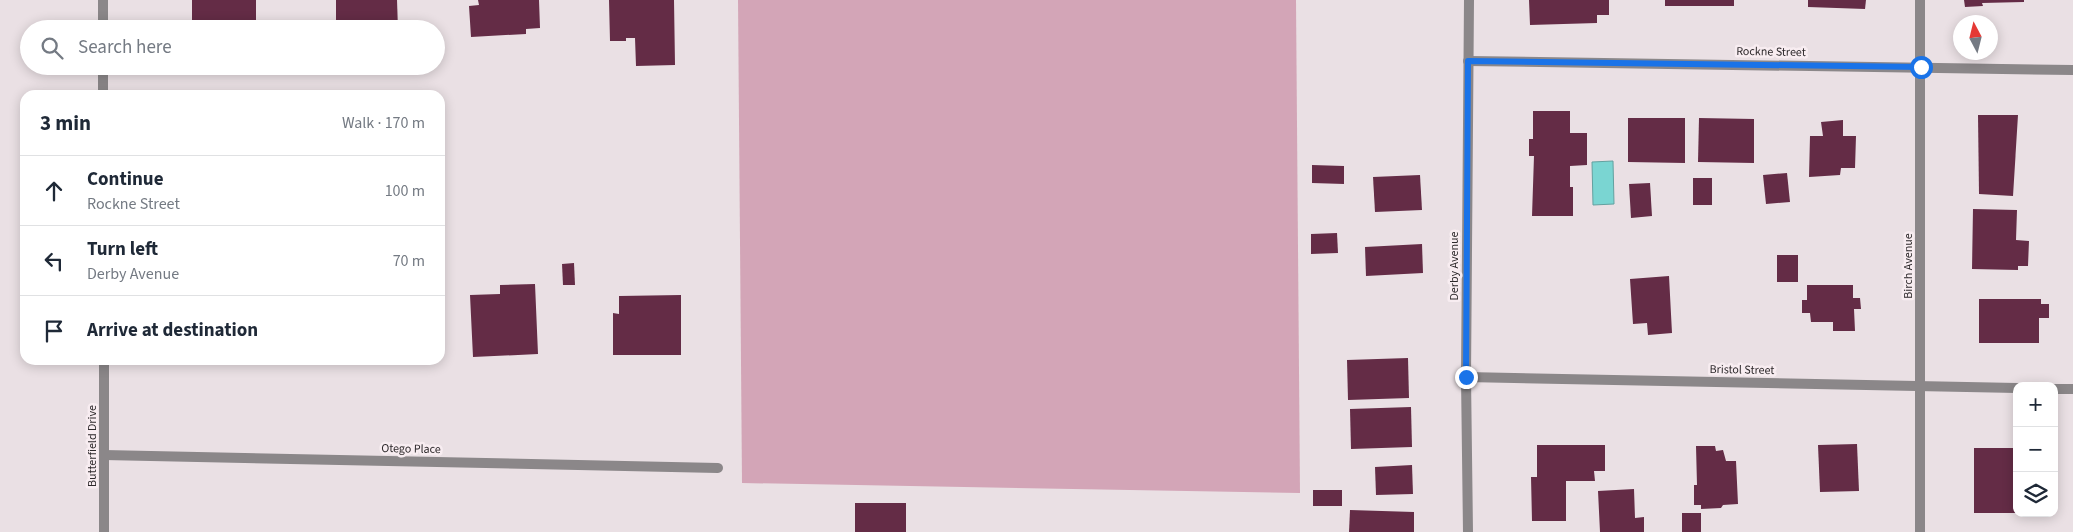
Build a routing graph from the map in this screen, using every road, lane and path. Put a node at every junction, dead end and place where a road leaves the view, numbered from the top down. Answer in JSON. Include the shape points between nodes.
{"nodes":[{"id":1,"x":103,"y":0,"type":"edge"},
{"id":2,"x":1469,"y":0,"type":"edge"},
{"id":3,"x":1920,"y":0,"type":"edge"},
{"id":4,"x":103,"y":20,"type":"edge"},
{"id":5,"x":1468,"y":61,"type":"junction"},
{"id":6,"x":1921,"y":67,"type":"junction"},
{"id":7,"x":2073,"y":70,"type":"edge"},
{"id":8,"x":103,"y":75,"type":"edge"},
{"id":9,"x":103,"y":90,"type":"edge"},
{"id":10,"x":104,"y":365,"type":"edge"},
{"id":11,"x":1466,"y":377,"type":"junction"},
{"id":12,"x":1920,"y":387,"type":"junction"},
{"id":13,"x":2013,"y":388,"type":"edge"},
{"id":14,"x":2058,"y":389,"type":"edge"},
{"id":15,"x":2073,"y":389,"type":"edge"},
{"id":16,"x":104,"y":456,"type":"junction"},
{"id":17,"x":718,"y":468,"type":"dead end"},
{"id":18,"x":104,"y":532,"type":"edge"},
{"id":19,"x":1468,"y":532,"type":"edge"},
{"id":20,"x":1920,"y":532,"type":"edge"}],
"edges":[{"from":1,"to":4,"type":"street"},
{"from":2,"to":5,"type":"street","name":"Derby Avenue"},
{"from":3,"to":6,"type":"street","name":"Birch Avenue"},
{"from":5,"to":6,"type":"street","name":"Rockne Street"},
{"from":5,"to":11,"type":"street","name":"Derby Avenue"},
{"from":6,"to":7,"type":"street","name":"Rockne Street"},
{"from":6,"to":12,"type":"street","name":"Birch Avenue"},
{"from":8,"to":9,"type":"street"},
{"from":10,"to":16,"type":"street","name":"Butterfield Drive"},
{"from":11,"to":12,"type":"street","name":"Bristol Street"},
{"from":11,"to":19,"type":"street","name":"Derby Avenue"},
{"from":12,"to":13,"type":"street","name":"Bristol Street"},
{"from":12,"to":20,"type":"street","name":"Birch Avenue"},
{"from":14,"to":15,"type":"street"},
{"from":16,"to":17,"type":"street","name":"Otego Place"},
{"from":16,"to":18,"type":"street","name":"Butterfield Drive"}]}
